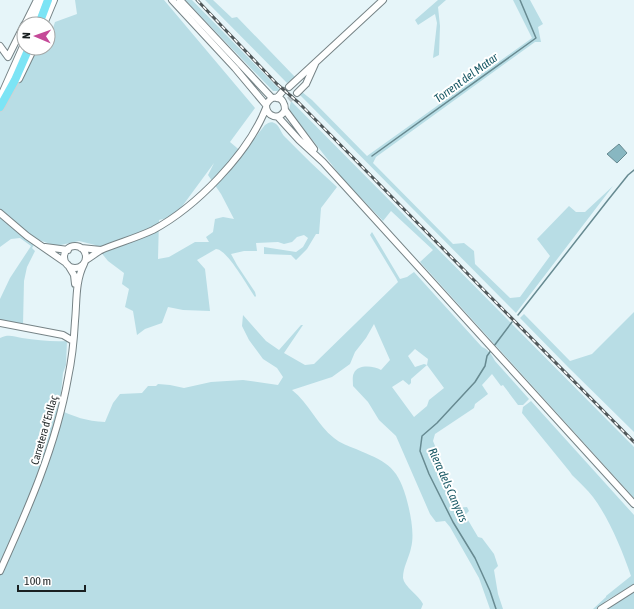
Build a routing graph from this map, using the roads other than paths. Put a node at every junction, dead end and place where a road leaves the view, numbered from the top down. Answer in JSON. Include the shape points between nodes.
{"nodes":[{"id":1,"x":37,"y":0,"type":"edge"},
{"id":2,"x":41,"y":0,"type":"edge"},
{"id":3,"x":48,"y":0,"type":"edge"},
{"id":4,"x":54,"y":0,"type":"edge"},
{"id":5,"x":172,"y":0,"type":"edge"},
{"id":6,"x":180,"y":0,"type":"edge"},
{"id":7,"x":383,"y":0,"type":"edge"},
{"id":8,"x":29,"y":16,"type":"edge"},
{"id":9,"x":35,"y":16,"type":"edge"},
{"id":10,"x":42,"y":16,"type":"edge"},
{"id":11,"x":47,"y":16,"type":"edge"},
{"id":12,"x":16,"y":41,"type":"edge"},
{"id":13,"x":0,"y":46,"type":"edge"},
{"id":14,"x":19,"y":56,"type":"edge"},
{"id":15,"x":26,"y":56,"type":"edge"},
{"id":16,"x":29,"y":56,"type":"edge"},
{"id":17,"x":316,"y":62,"type":"junction"},
{"id":18,"x":306,"y":70,"type":"junction"},
{"id":19,"x":306,"y":84,"type":"junction"},
{"id":20,"x":289,"y":87,"type":"dead end"},
{"id":21,"x":283,"y":91,"type":"dead end"},
{"id":22,"x":297,"y":93,"type":"tunnel mouth"},
{"id":23,"x":275,"y":98,"type":"junction"},
{"id":24,"x":289,"y":100,"type":"tunnel mouth"},
{"id":25,"x":1,"y":101,"type":"edge"},
{"id":26,"x":266,"y":106,"type":"junction"},
{"id":27,"x":285,"y":108,"type":"junction"},
{"id":28,"x":276,"y":117,"type":"junction"},
{"id":29,"x":252,"y":135,"type":"junction"},
{"id":30,"x":323,"y":162,"type":"junction"},
{"id":31,"x":0,"y":213,"type":"edge"},
{"id":32,"x":43,"y":247,"type":"junction"},
{"id":33,"x":81,"y":248,"type":"junction"},
{"id":34,"x":68,"y":250,"type":"junction"},
{"id":35,"x":101,"y":250,"type":"junction"},
{"id":36,"x":85,"y":262,"type":"junction"},
{"id":37,"x":67,"y":264,"type":"junction"},
{"id":38,"x":76,"y":288,"type":"junction"},
{"id":39,"x":0,"y":323,"type":"edge"},
{"id":40,"x":74,"y":332,"type":"junction"},
{"id":41,"x":63,"y":335,"type":"junction"},
{"id":42,"x":74,"y":341,"type":"junction"},
{"id":43,"x":634,"y":504,"type":"edge"},
{"id":44,"x":0,"y":571,"type":"edge"},
{"id":45,"x":634,"y":588,"type":"edge"},
{"id":46,"x":601,"y":609,"type":"edge"}],
"edges":[{"from":1,"to":8,"type":"street"},
{"from":2,"to":9,"type":"street"},
{"from":3,"to":10,"type":"main road"},
{"from":4,"to":11,"type":"street"},
{"from":5,"to":26,"type":"street","via":[[235,68]]},
{"from":6,"to":23,"type":"street"},
{"from":7,"to":17,"type":"street"},
{"from":12,"to":13,"type":"street","via":[[8,57]]},
{"from":14,"to":25,"type":"street"},
{"from":15,"to":25,"type":"main road"},
{"from":16,"to":25,"type":"street","via":[[15,87]]},
{"from":17,"to":18,"type":"street"},
{"from":17,"to":19,"type":"street"},
{"from":18,"to":19,"type":"street"},
{"from":18,"to":20,"type":"street"},
{"from":19,"to":22,"type":"street"},
{"from":21,"to":23,"type":"street"},
{"from":23,"to":26,"type":"street","via":[[268,100]]},
{"from":23,"to":27,"type":"street","via":[[283,101]]},
{"from":24,"to":27,"type":"street"},
{"from":26,"to":28,"type":"street","via":[[269,115]]},
{"from":26,"to":29,"type":"street","via":[[262,119]]},
{"from":27,"to":28,"type":"street","via":[[282,114]]},
{"from":27,"to":30,"type":"street"},
{"from":28,"to":29,"type":"street","via":[[265,121]]},
{"from":28,"to":30,"type":"street"},
{"from":29,"to":35,"type":"street","via":[[222,174],[194,202],[154,229]]},
{"from":30,"to":43,"type":"street"},
{"from":31,"to":32,"type":"street"},
{"from":32,"to":34,"type":"street"},
{"from":32,"to":37,"type":"street"},
{"from":33,"to":34,"type":"street","via":[[74,247]]},
{"from":33,"to":35,"type":"street"},
{"from":33,"to":36,"type":"street","via":[[85,253]]},
{"from":34,"to":37,"type":"street","via":[[64,256]]},
{"from":35,"to":36,"type":"street"},
{"from":36,"to":37,"type":"street","via":[[78,268]]},
{"from":36,"to":38,"type":"street","name":"Carretera d'Enllaç","via":[[78,276]]},
{"from":37,"to":38,"type":"street","name":"Carretera d'Enllaç","via":[[74,275]]},
{"from":38,"to":40,"type":"street","name":"Carretera d'Enllaç"},
{"from":39,"to":41,"type":"street"},
{"from":40,"to":41,"type":"street"},
{"from":40,"to":42,"type":"street","name":"Carretera d'Enllaç"},
{"from":41,"to":42,"type":"street"},
{"from":42,"to":44,"type":"street","name":"Carretera d'Enllaç","via":[[55,434],[43,471]]},
{"from":45,"to":46,"type":"street"}]}
